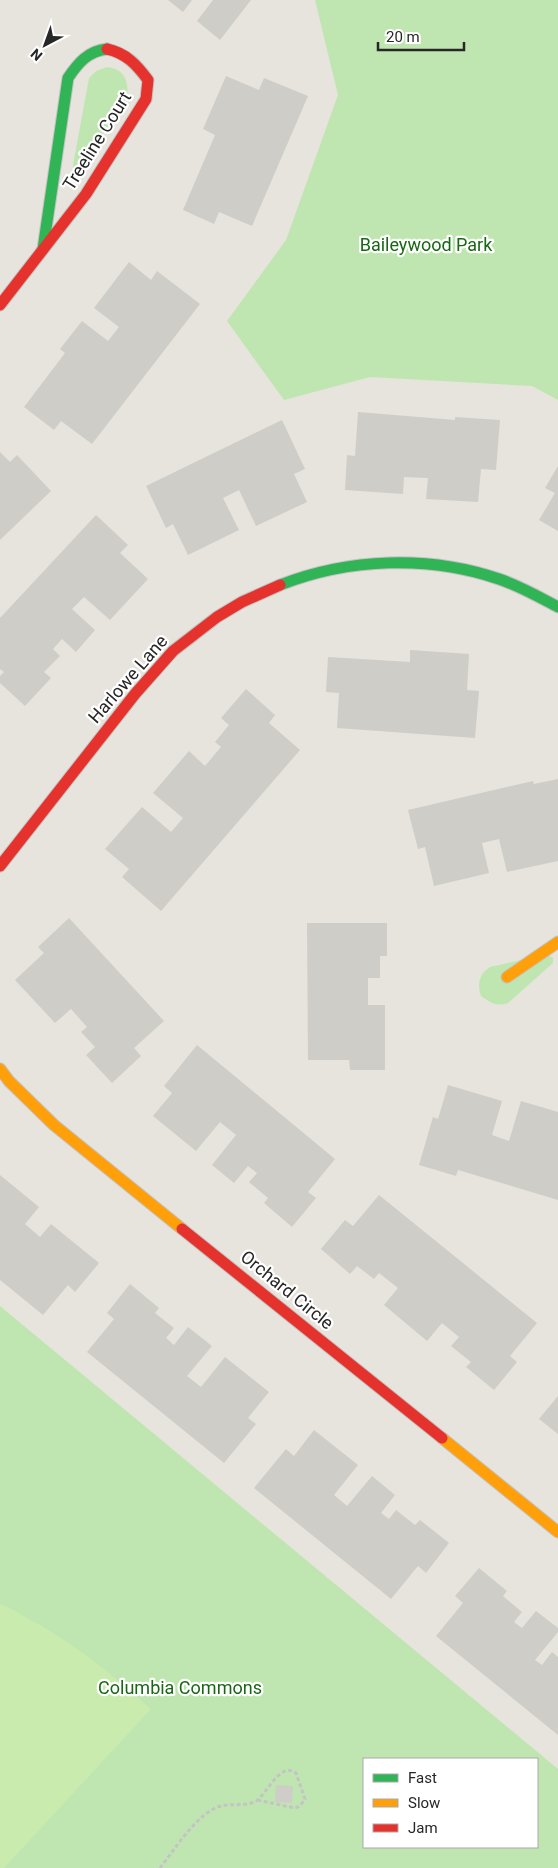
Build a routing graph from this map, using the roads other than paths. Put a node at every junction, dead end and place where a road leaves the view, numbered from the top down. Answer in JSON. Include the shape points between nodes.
{"nodes":[{"id":1,"x":43,"y":249,"type":"junction"},
{"id":2,"x":0,"y":305,"type":"edge"},
{"id":3,"x":558,"y":607,"type":"edge"},
{"id":4,"x":0,"y":866,"type":"edge"},
{"id":5,"x":558,"y":942,"type":"edge"},
{"id":6,"x":507,"y":977,"type":"dead end"},
{"id":7,"x":0,"y":1069,"type":"edge"},
{"id":8,"x":558,"y":1532,"type":"edge"}],
"edges":[{"from":1,"to":1,"type":"street","name":"Treeline Court","via":[[86,194],[146,99],[148,80],[138,65],[122,52],[103,48],[85,56],[76,63],[68,78]]},
{"from":1,"to":2,"type":"street","name":"Treeline Court"},
{"from":3,"to":4,"type":"street","name":"Harlowe Lane","via":[[490,577],[413,563],[377,563],[342,568],[307,576],[250,598],[210,622],[174,651],[129,702]]},
{"from":5,"to":6,"type":"street"},
{"from":7,"to":8,"type":"street","name":"Orchard Circle","via":[[54,1125]]}]}
